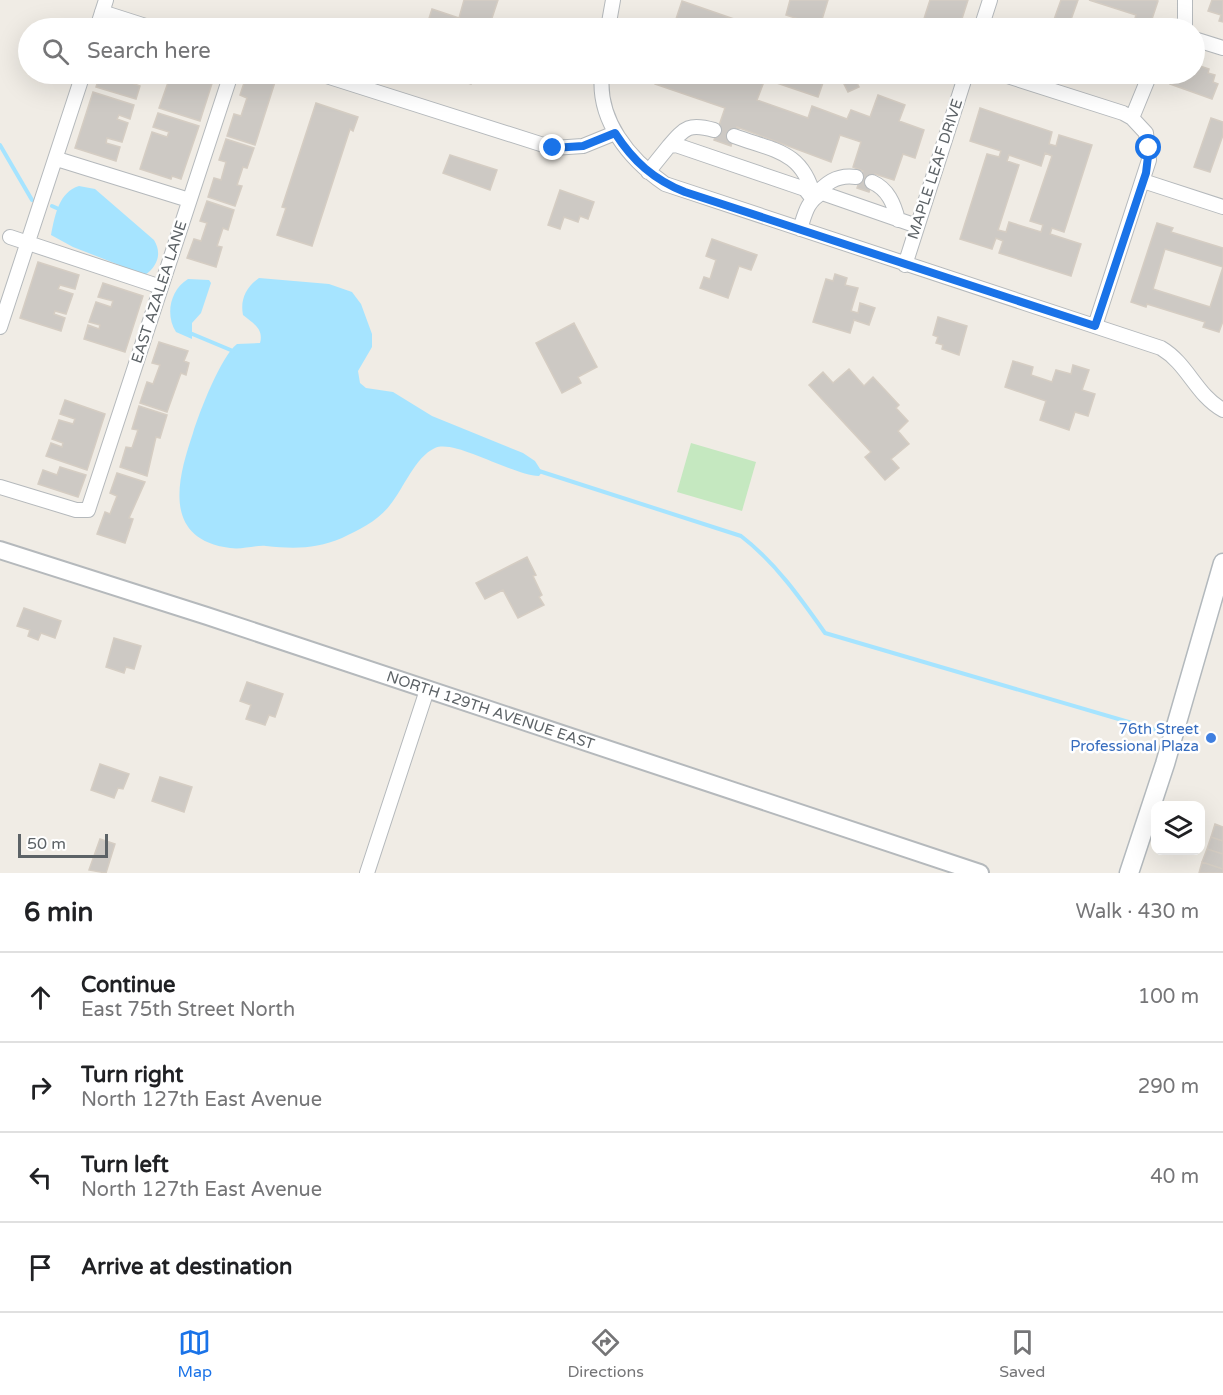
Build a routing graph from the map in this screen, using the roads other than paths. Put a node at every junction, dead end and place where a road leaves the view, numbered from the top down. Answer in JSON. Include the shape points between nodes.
{"nodes":[{"id":1,"x":614,"y":0,"type":"edge"},
{"id":2,"x":990,"y":0,"type":"edge"},
{"id":3,"x":1185,"y":0,"type":"edge"},
{"id":4,"x":104,"y":6,"type":"edge"},
{"id":5,"x":130,"y":18,"type":"edge"},
{"id":6,"x":610,"y":18,"type":"edge"},
{"id":7,"x":984,"y":18,"type":"edge"},
{"id":8,"x":1185,"y":18,"type":"edge"},
{"id":9,"x":1205,"y":42,"type":"edge"},
{"id":10,"x":1223,"y":48,"type":"edge"},
{"id":11,"x":80,"y":84,"type":"edge"},
{"id":12,"x":228,"y":84,"type":"edge"},
{"id":13,"x":351,"y":84,"type":"edge"},
{"id":14,"x":603,"y":84,"type":"edge"},
{"id":15,"x":963,"y":84,"type":"edge"},
{"id":16,"x":1032,"y":84,"type":"edge"},
{"id":17,"x":1146,"y":84,"type":"edge"},
{"id":18,"x":1132,"y":118,"type":"junction"},
{"id":19,"x":714,"y":130,"type":"dead end"},
{"id":20,"x":615,"y":133,"type":"junction"},
{"id":21,"x":734,"y":136,"type":"dead end"},
{"id":22,"x":669,"y":146,"type":"junction"},
{"id":23,"x":57,"y":159,"type":"junction"},
{"id":24,"x":648,"y":172,"type":"junction"},
{"id":25,"x":856,"y":177,"type":"dead end"},
{"id":26,"x":1143,"y":181,"type":"junction"},
{"id":27,"x":872,"y":182,"type":"dead end"},
{"id":28,"x":813,"y":197,"type":"junction"},
{"id":29,"x":189,"y":200,"type":"junction"},
{"id":30,"x":1223,"y":207,"type":"edge"},
{"id":31,"x":898,"y":220,"type":"junction"},
{"id":32,"x":917,"y":226,"type":"junction"},
{"id":33,"x":800,"y":229,"type":"junction"},
{"id":34,"x":10,"y":237,"type":"dead end"},
{"id":35,"x":28,"y":243,"type":"junction"},
{"id":36,"x":905,"y":265,"type":"junction"},
{"id":37,"x":161,"y":287,"type":"junction"},
{"id":38,"x":1095,"y":326,"type":"junction"},
{"id":39,"x":0,"y":327,"type":"edge"},
{"id":40,"x":1223,"y":410,"type":"edge"},
{"id":41,"x":0,"y":487,"type":"edge"},
{"id":42,"x":0,"y":550,"type":"edge"},
{"id":43,"x":1223,"y":563,"type":"edge"},
{"id":44,"x":1220,"y":584,"type":"edge"},
{"id":45,"x":427,"y":690,"type":"junction"},
{"id":46,"x":367,"y":873,"type":"edge"},
{"id":47,"x":980,"y":873,"type":"edge"},
{"id":48,"x":1129,"y":873,"type":"edge"}],
"edges":[{"from":1,"to":6,"type":"street"},
{"from":2,"to":7,"type":"street"},
{"from":3,"to":8,"type":"street"},
{"from":4,"to":5,"type":"street"},
{"from":9,"to":10,"type":"street"},
{"from":11,"to":23,"type":"street"},
{"from":12,"to":29,"type":"street","name":"EAST AZALEA LANE"},
{"from":13,"to":20,"type":"street","via":[[553,148],[583,146]]},
{"from":14,"to":20,"type":"street"},
{"from":15,"to":32,"type":"street","name":"MAPLE LEAF DRIVE"},
{"from":16,"to":18,"type":"street"},
{"from":17,"to":18,"type":"street"},
{"from":18,"to":26,"type":"street","via":[[1146,133],[1149,148]]},
{"from":19,"to":22,"type":"street","via":[[697,125],[688,127]]},
{"from":20,"to":24,"type":"street"},
{"from":21,"to":28,"type":"street","via":[[793,158],[809,177]]},
{"from":22,"to":24,"type":"street"},
{"from":22,"to":28,"type":"street","via":[[676,145],[805,189]]},
{"from":23,"to":29,"type":"street"},
{"from":23,"to":35,"type":"street"},
{"from":24,"to":33,"type":"street","via":[[685,192]]},
{"from":25,"to":28,"type":"street","via":[[828,181]]},
{"from":26,"to":30,"type":"street"},
{"from":26,"to":38,"type":"street"},
{"from":27,"to":31,"type":"street","via":[[882,186]]},
{"from":28,"to":31,"type":"street","via":[[822,193]]},
{"from":28,"to":33,"type":"street"},
{"from":29,"to":37,"type":"street","name":"EAST AZALEA LANE"},
{"from":31,"to":32,"type":"street"},
{"from":32,"to":36,"type":"street","name":"MAPLE LEAF DRIVE"},
{"from":33,"to":36,"type":"street"},
{"from":34,"to":35,"type":"street"},
{"from":35,"to":37,"type":"street"},
{"from":35,"to":39,"type":"street"},
{"from":36,"to":38,"type":"street"},
{"from":37,"to":41,"type":"street","name":"EAST AZALEA LANE","via":[[88,510],[76,510]]},
{"from":38,"to":40,"type":"street","via":[[1174,356],[1199,390]]},
{"from":42,"to":45,"type":"street","name":"NORTH 129TH AVENUE EAST"},
{"from":43,"to":44,"type":"main road"},
{"from":44,"to":48,"type":"main road"},
{"from":45,"to":46,"type":"street"},
{"from":45,"to":47,"type":"street","name":"NORTH 129TH AVENUE EAST"}]}
